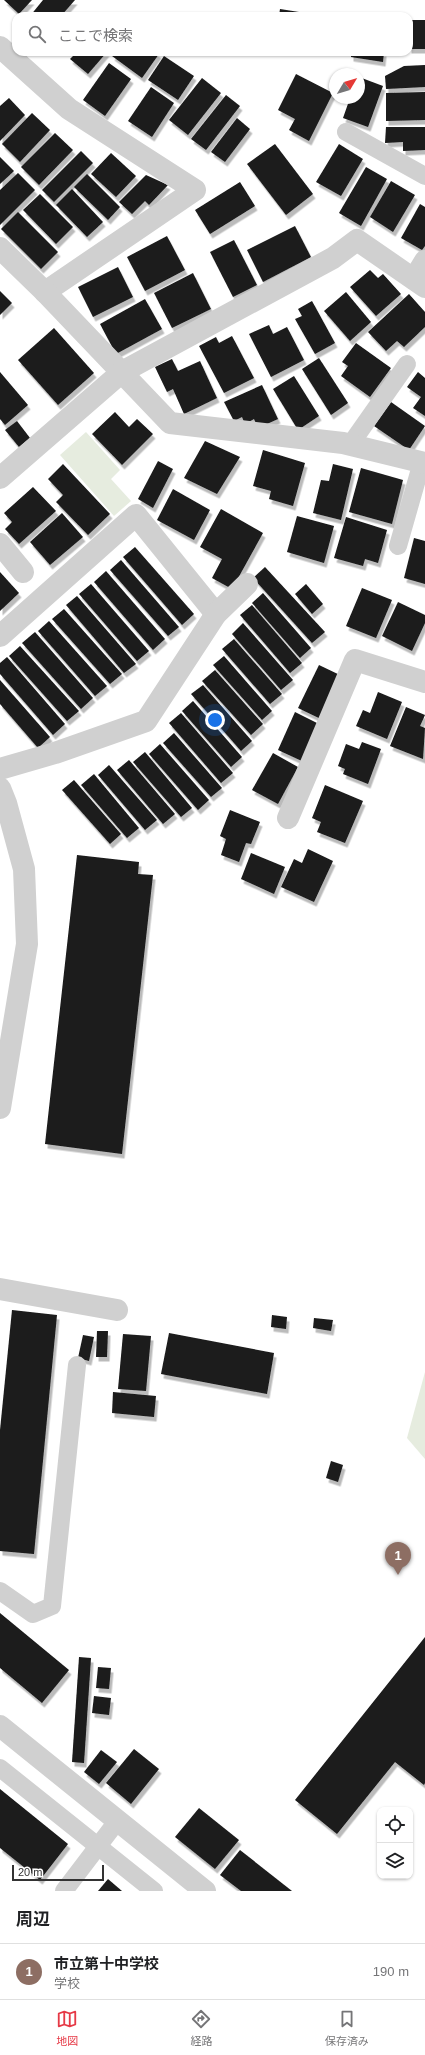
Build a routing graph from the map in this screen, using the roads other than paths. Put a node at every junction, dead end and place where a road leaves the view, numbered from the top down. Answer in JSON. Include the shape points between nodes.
{"nodes":[{"id":1,"x":1,"y":49,"type":"edge"},
{"id":2,"x":346,"y":132,"type":"dead end"},
{"id":3,"x":425,"y":176,"type":"edge"},
{"id":4,"x":0,"y":248,"type":"edge"},
{"id":5,"x":421,"y":276,"type":"edge"},
{"id":6,"x":45,"y":292,"type":"junction"},
{"id":7,"x":407,"y":364,"type":"dead end"},
{"id":8,"x":122,"y":372,"type":"junction"},
{"id":9,"x":350,"y":445,"type":"junction"},
{"id":10,"x":424,"y":463,"type":"edge"},
{"id":11,"x":0,"y":478,"type":"edge"},
{"id":12,"x":0,"y":544,"type":"edge"},
{"id":13,"x":398,"y":546,"type":"dead end"},
{"id":14,"x":23,"y":572,"type":"dead end"},
{"id":15,"x":247,"y":584,"type":"dead end"},
{"id":16,"x":216,"y":614,"type":"junction"},
{"id":17,"x":0,"y":636,"type":"edge"},
{"id":18,"x":425,"y":682,"type":"edge"},
{"id":19,"x":0,"y":769,"type":"edge"},
{"id":20,"x":0,"y":788,"type":"edge"},
{"id":21,"x":288,"y":818,"type":"dead end"},
{"id":22,"x":6,"y":1038,"type":"edge"},
{"id":23,"x":0,"y":1108,"type":"edge"},
{"id":24,"x":0,"y":1289,"type":"edge"},
{"id":25,"x":117,"y":1310,"type":"dead end"},
{"id":26,"x":77,"y":1365,"type":"dead end"},
{"id":27,"x":0,"y":1591,"type":"edge"},
{"id":28,"x":0,"y":1726,"type":"edge"},
{"id":29,"x":0,"y":1768,"type":"edge"},
{"id":30,"x":118,"y":1820,"type":"junction"},
{"id":31,"x":98,"y":1846,"type":"junction"},
{"id":32,"x":64,"y":1891,"type":"edge"},
{"id":33,"x":154,"y":1891,"type":"edge"},
{"id":34,"x":205,"y":1891,"type":"edge"}],
"edges":[{"from":1,"to":6,"type":"street","via":[[69,109],[195,190]]},
{"from":2,"to":3,"type":"lane"},
{"from":4,"to":6,"type":"street"},
{"from":5,"to":8,"type":"street","via":[[357,240],[333,258]]},
{"from":6,"to":8,"type":"street"},
{"from":7,"to":9,"type":"lane"},
{"from":8,"to":9,"type":"street","via":[[170,423]]},
{"from":8,"to":11,"type":"street"},
{"from":9,"to":10,"type":"street"},
{"from":10,"to":13,"type":"lane"},
{"from":12,"to":14,"type":"street"},
{"from":15,"to":16,"type":"street"},
{"from":16,"to":17,"type":"street","via":[[136,515]]},
{"from":16,"to":19,"type":"street","via":[[146,721]]},
{"from":18,"to":21,"type":"street","via":[[355,660]]},
{"from":20,"to":22,"type":"street","via":[[24,869],[27,944]]},
{"from":22,"to":23,"type":"street"},
{"from":24,"to":25,"type":"street"},
{"from":26,"to":27,"type":"lane","via":[[52,1606],[33,1614]]},
{"from":28,"to":30,"type":"street"},
{"from":29,"to":31,"type":"lane"},
{"from":30,"to":31,"type":"lane"},
{"from":30,"to":34,"type":"street"},
{"from":31,"to":32,"type":"lane"},
{"from":31,"to":33,"type":"lane"}]}
